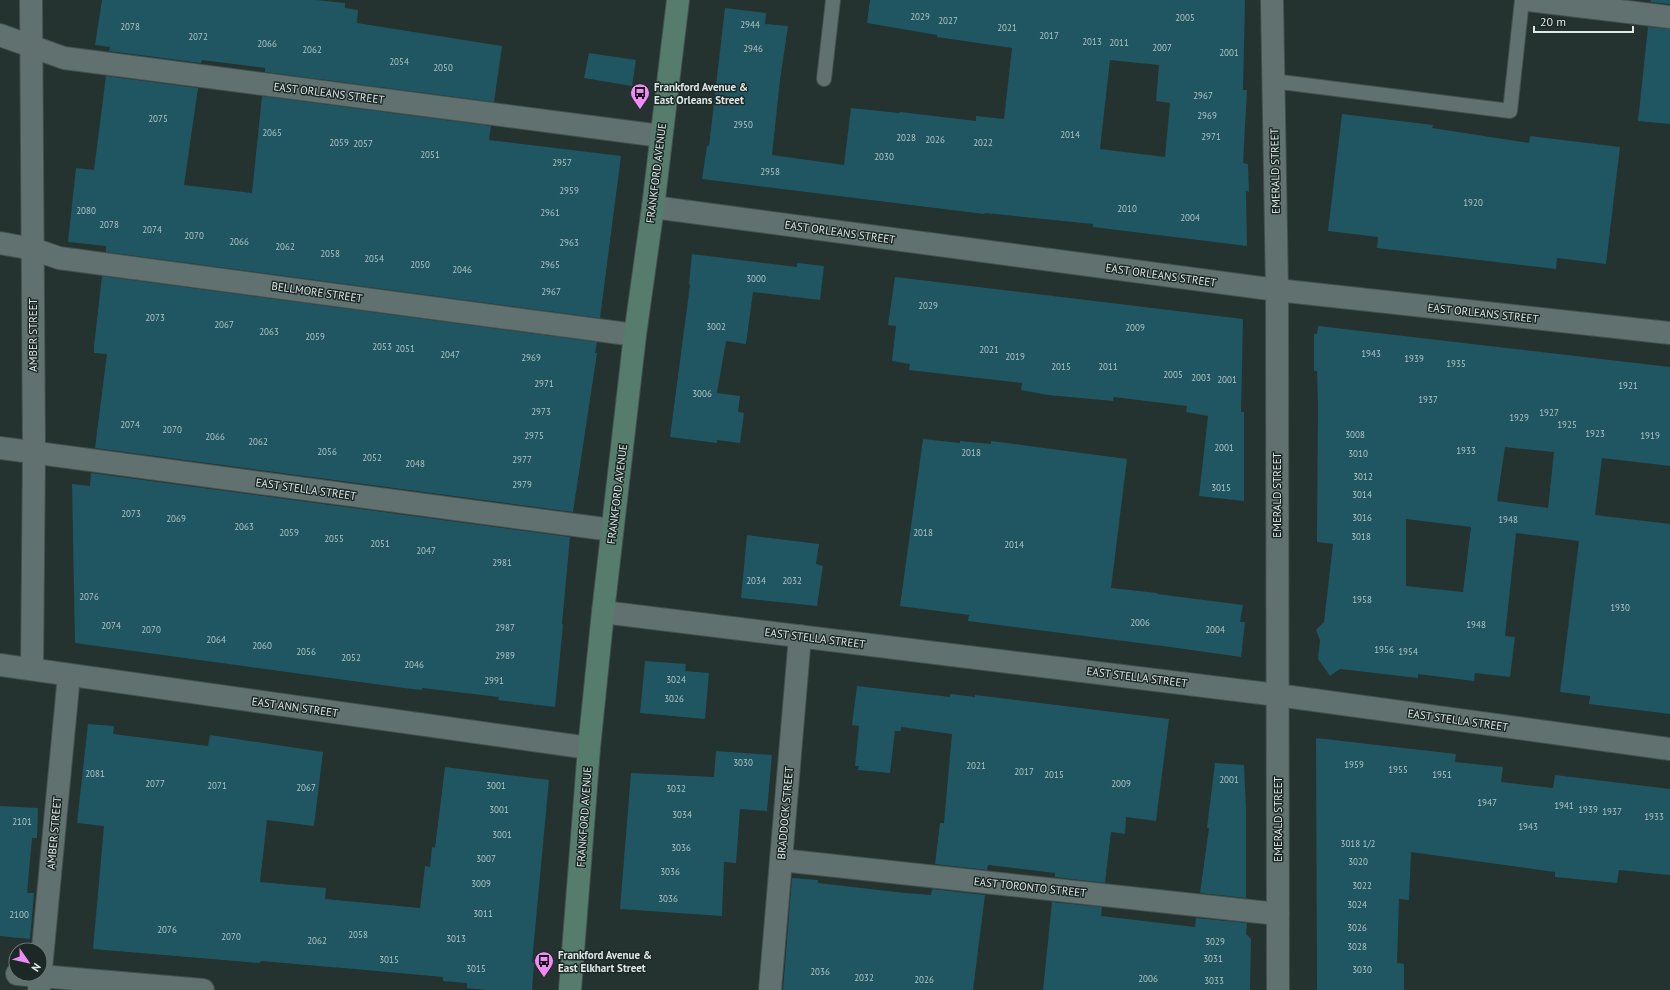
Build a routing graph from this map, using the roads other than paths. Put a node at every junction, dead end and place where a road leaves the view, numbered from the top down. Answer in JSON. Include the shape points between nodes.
{"nodes":[{"id":1,"x":31,"y":0,"type":"edge"},
{"id":2,"x":678,"y":0,"type":"edge"},
{"id":3,"x":833,"y":0,"type":"edge"},
{"id":4,"x":1272,"y":0,"type":"edge"},
{"id":5,"x":1522,"y":0,"type":"edge"},
{"id":6,"x":1528,"y":0,"type":"edge"},
{"id":7,"x":1670,"y":17,"type":"edge"},
{"id":8,"x":0,"y":35,"type":"edge"},
{"id":9,"x":31,"y":45,"type":"junction"},
{"id":10,"x":824,"y":79,"type":"dead end"},
{"id":11,"x":1273,"y":81,"type":"junction"},
{"id":12,"x":661,"y":136,"type":"junction"},
{"id":13,"x":653,"y":207,"type":"junction"},
{"id":14,"x":0,"y":243,"type":"edge"},
{"id":15,"x":33,"y":249,"type":"junction"},
{"id":16,"x":1277,"y":290,"type":"junction"},
{"id":17,"x":1670,"y":333,"type":"edge"},
{"id":18,"x":635,"y":335,"type":"junction"},
{"id":19,"x":0,"y":448,"type":"edge"},
{"id":20,"x":34,"y":452,"type":"junction"},
{"id":21,"x":612,"y":530,"type":"junction"},
{"id":22,"x":603,"y":612,"type":"junction"},
{"id":23,"x":800,"y":636,"type":"junction"},
{"id":24,"x":0,"y":665,"type":"edge"},
{"id":25,"x":32,"y":669,"type":"junction"},
{"id":26,"x":69,"y":675,"type":"junction"},
{"id":27,"x":1278,"y":695,"type":"junction"},
{"id":28,"x":589,"y":748,"type":"junction"},
{"id":29,"x":1670,"y":750,"type":"edge"},
{"id":30,"x":781,"y":860,"type":"junction"},
{"id":31,"x":1278,"y":914,"type":"junction"},
{"id":32,"x":40,"y":983,"type":"edge"},
{"id":33,"x":203,"y":990,"type":"edge"},
{"id":34,"x":570,"y":990,"type":"edge"},
{"id":35,"x":770,"y":990,"type":"edge"},
{"id":36,"x":1278,"y":990,"type":"edge"}],
"edges":[{"from":1,"to":9,"type":"street","name":"AMBER STREET"},
{"from":2,"to":12,"type":"main road","name":"FRANKFORD AVENUE"},
{"from":3,"to":10,"type":"lane"},
{"from":4,"to":11,"type":"street","name":"EMERALD STREET"},
{"from":5,"to":11,"type":"lane","via":[[1510,111]]},
{"from":6,"to":7,"type":"street"},
{"from":8,"to":9,"type":"street","name":"EAST ORLEANS STREET"},
{"from":9,"to":12,"type":"street","name":"EAST ORLEANS STREET","via":[[64,58]]},
{"from":9,"to":15,"type":"street","name":"AMBER STREET"},
{"from":11,"to":16,"type":"street","name":"EMERALD STREET"},
{"from":12,"to":13,"type":"main road","name":"FRANKFORD AVENUE"},
{"from":13,"to":16,"type":"street","name":"EAST ORLEANS STREET"},
{"from":13,"to":18,"type":"main road","name":"FRANKFORD AVENUE"},
{"from":14,"to":15,"type":"street","name":"BELLMORE STREET"},
{"from":15,"to":18,"type":"street","name":"BELLMORE STREET","via":[[58,258]]},
{"from":15,"to":20,"type":"street","name":"AMBER STREET"},
{"from":16,"to":17,"type":"street","name":"EAST ORLEANS STREET"},
{"from":16,"to":27,"type":"street","name":"EMERALD STREET"},
{"from":18,"to":21,"type":"main road","name":"FRANKFORD AVENUE"},
{"from":19,"to":20,"type":"street","name":"EAST STELLA STREET"},
{"from":20,"to":21,"type":"street","name":"EAST STELLA STREET"},
{"from":20,"to":25,"type":"street","name":"AMBER STREET"},
{"from":21,"to":22,"type":"main road","name":"FRANKFORD AVENUE"},
{"from":22,"to":23,"type":"street","name":"EAST STELLA STREET"},
{"from":22,"to":28,"type":"main road","name":"FRANKFORD AVENUE"},
{"from":23,"to":27,"type":"street","name":"EAST STELLA STREET"},
{"from":23,"to":30,"type":"street","name":"BRADDOCK STREET"},
{"from":24,"to":25,"type":"street","name":"EAST ANN STREET"},
{"from":25,"to":26,"type":"street","name":"EAST ANN STREET"},
{"from":26,"to":28,"type":"street","name":"EAST ANN STREET"},
{"from":26,"to":32,"type":"street","name":"AMBER STREET"},
{"from":27,"to":29,"type":"street","name":"EAST STELLA STREET"},
{"from":27,"to":31,"type":"street","name":"EMERALD STREET"},
{"from":28,"to":34,"type":"main road","name":"FRANKFORD AVENUE"},
{"from":30,"to":31,"type":"street","name":"EAST TORONTO STREET"},
{"from":30,"to":35,"type":"street","name":"BRADDOCK STREET"},
{"from":31,"to":36,"type":"street","name":"EMERALD STREET"},
{"from":32,"to":33,"type":"street"}]}
